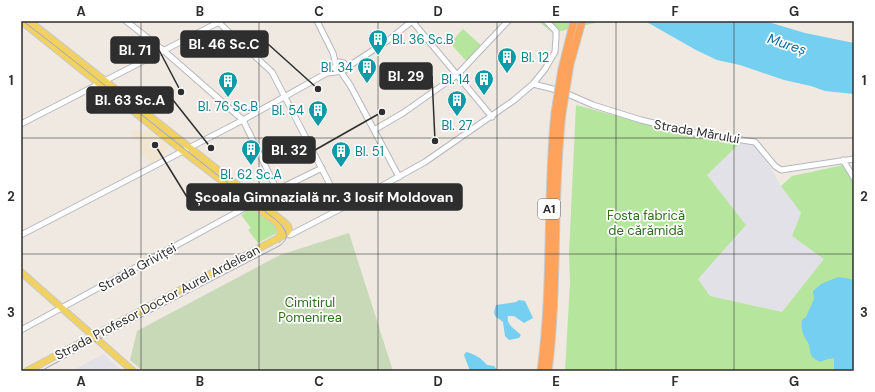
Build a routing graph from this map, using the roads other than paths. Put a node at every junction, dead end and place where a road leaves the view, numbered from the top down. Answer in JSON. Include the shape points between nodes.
{"nodes":[{"id":1,"x":21,"y":21,"type":"edge"},
{"id":2,"x":29,"y":21,"type":"edge"},
{"id":3,"x":126,"y":21,"type":"edge"},
{"id":4,"x":219,"y":21,"type":"edge"},
{"id":5,"x":317,"y":21,"type":"edge"},
{"id":6,"x":412,"y":21,"type":"edge"},
{"id":7,"x":508,"y":21,"type":"edge"},
{"id":8,"x":546,"y":21,"type":"edge"},
{"id":9,"x":574,"y":21,"type":"edge"},
{"id":10,"x":582,"y":21,"type":"edge"},
{"id":11,"x":163,"y":50,"type":"junction"},
{"id":12,"x":341,"y":67,"type":"junction"},
{"id":13,"x":457,"y":75,"type":"junction"},
{"id":14,"x":103,"y":82,"type":"junction"},
{"id":15,"x":533,"y":84,"type":"junction"},
{"id":16,"x":285,"y":96,"type":"junction"},
{"id":17,"x":558,"y":113,"type":"junction"},
{"id":18,"x":492,"y":117,"type":"junction"},
{"id":19,"x":243,"y":120,"type":"junction"},
{"id":20,"x":21,"y":124,"type":"edge"},
{"id":21,"x":374,"y":130,"type":"junction"},
{"id":22,"x":189,"y":147,"type":"junction"},
{"id":23,"x":183,"y":150,"type":"junction"},
{"id":24,"x":854,"y":159,"type":"edge"},
{"id":25,"x":843,"y":160,"type":"junction"},
{"id":26,"x":322,"y":168,"type":"junction"},
{"id":27,"x":399,"y":177,"type":"junction"},
{"id":28,"x":854,"y":178,"type":"edge"},
{"id":29,"x":277,"y":190,"type":"junction"},
{"id":30,"x":255,"y":202,"type":"junction"},
{"id":31,"x":342,"y":208,"type":"junction"},
{"id":32,"x":288,"y":226,"type":"junction"},
{"id":33,"x":294,"y":232,"type":"junction"},
{"id":34,"x":287,"y":234,"type":"junction"},
{"id":35,"x":21,"y":235,"type":"edge"},
{"id":36,"x":278,"y":239,"type":"junction"},
{"id":37,"x":21,"y":272,"type":"edge"},
{"id":38,"x":62,"y":308,"type":"junction"},
{"id":39,"x":21,"y":330,"type":"edge"},
{"id":40,"x":548,"y":331,"type":"junction"},
{"id":41,"x":93,"y":335,"type":"junction"},
{"id":42,"x":27,"y":371,"type":"edge"},
{"id":43,"x":133,"y":371,"type":"edge"},
{"id":44,"x":541,"y":371,"type":"edge"},
{"id":45,"x":548,"y":371,"type":"edge"}],
"edges":[{"from":1,"to":14,"type":"main road"},
{"from":2,"to":14,"type":"main road"},
{"from":3,"to":11,"type":"street"},
{"from":4,"to":11,"type":"street"},
{"from":4,"to":16,"type":"street","via":[[270,69]]},
{"from":5,"to":12,"type":"street"},
{"from":6,"to":12,"type":"street","via":[[390,38]]},
{"from":6,"to":13,"type":"street"},
{"from":7,"to":13,"type":"street"},
{"from":8,"to":15,"type":"street","name":"Strada Profesor Doctor Aurel Ardelean","via":[[556,35],[554,52]]},
{"from":9,"to":17,"type":"highway","number":"A1","bridge":true,"via":[[562,69]]},
{"from":10,"to":17,"type":"highway","number":"A1","bridge":true},
{"from":11,"to":14,"type":"street"},
{"from":11,"to":19,"type":"street"},
{"from":12,"to":16,"type":"street"},
{"from":12,"to":21,"type":"street"},
{"from":13,"to":18,"type":"street"},
{"from":13,"to":21,"type":"street"},
{"from":14,"to":20,"type":"street"},
{"from":14,"to":22,"type":"main road"},
{"from":14,"to":23,"type":"main road"},
{"from":15,"to":18,"type":"street","name":"Strada Profesor Doctor Aurel Ardelean"},
{"from":15,"to":25,"type":"street","name":"Strada Mărului","via":[[561,91],[592,105],[641,120],[695,133],[755,142],[774,166],[781,170]]},
{"from":16,"to":19,"type":"street"},
{"from":16,"to":26,"type":"street"},
{"from":17,"to":40,"type":"highway","number":"A1","via":[[550,169]]},
{"from":18,"to":27,"type":"street","name":"Strada Profesor Doctor Aurel Ardelean","via":[[426,162]]},
{"from":19,"to":22,"type":"street"},
{"from":19,"to":29,"type":"street"},
{"from":21,"to":27,"type":"street"},
{"from":22,"to":23,"type":"street"},
{"from":22,"to":30,"type":"main road"},
{"from":23,"to":30,"type":"main road"},
{"from":23,"to":35,"type":"street"},
{"from":24,"to":25,"type":"street","name":"Strada Mărului"},
{"from":25,"to":28,"type":"street"},
{"from":26,"to":29,"type":"street","name":"Strada Griviței"},
{"from":26,"to":31,"type":"street"},
{"from":27,"to":31,"type":"street","name":"Strada Profesor Doctor Aurel Ardelean"},
{"from":29,"to":30,"type":"street","name":"Strada Griviței"},
{"from":30,"to":32,"type":"main road"},
{"from":30,"to":36,"type":"main road","via":[[279,225],[281,232]]},
{"from":30,"to":38,"type":"street","name":"Strada Griviței"},
{"from":31,"to":33,"type":"street","name":"Strada Profesor Doctor Aurel Ardelean"},
{"from":32,"to":33,"type":"street"},
{"from":32,"to":34,"type":"main road"},
{"from":33,"to":34,"type":"street","name":"Strada Profesor Doctor Aurel Ardelean"},
{"from":34,"to":36,"type":"main road","name":"Strada Profesor Doctor Aurel Ardelean"},
{"from":36,"to":41,"type":"main road","name":"Strada Profesor Doctor Aurel Ardelean"},
{"from":37,"to":38,"type":"main road"},
{"from":38,"to":39,"type":"street","name":"Strada Griviței"},
{"from":38,"to":41,"type":"main road"},
{"from":40,"to":44,"type":"highway","number":"A1"},
{"from":40,"to":45,"type":"highway","number":"A1"},
{"from":41,"to":42,"type":"main road","name":"Strada Profesor Doctor Aurel Ardelean"},
{"from":41,"to":43,"type":"main road"}]}
